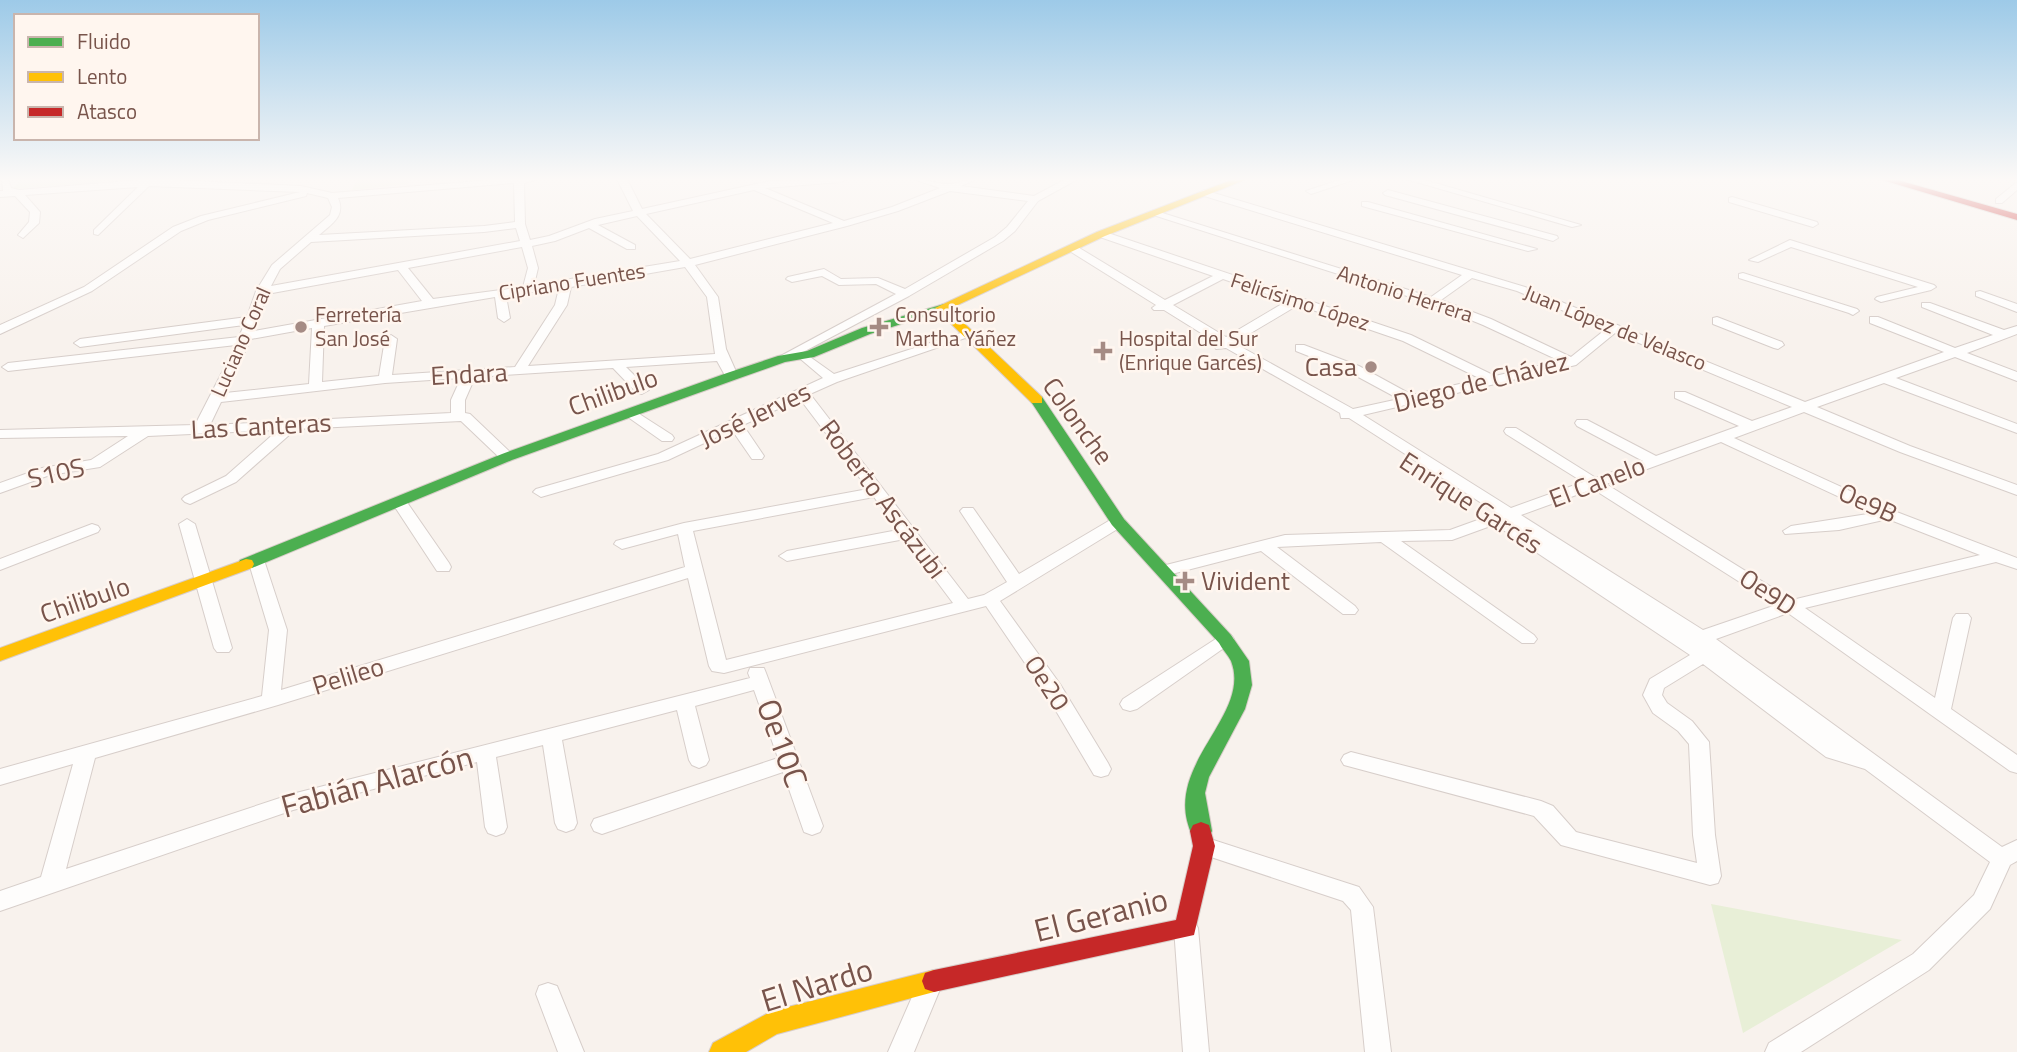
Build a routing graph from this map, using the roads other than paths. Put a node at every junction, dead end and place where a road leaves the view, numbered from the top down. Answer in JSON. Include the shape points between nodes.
{"nodes":[{"id":1,"x":30,"y":228,"type":"edge"},
{"id":2,"x":103,"y":228,"type":"edge"},
{"id":3,"x":179,"y":228,"type":"edge"},
{"id":4,"x":320,"y":228,"type":"edge"},
{"id":5,"x":491,"y":228,"type":"edge"},
{"id":6,"x":521,"y":228,"type":"edge"},
{"id":7,"x":579,"y":228,"type":"edge"},
{"id":8,"x":596,"y":228,"type":"edge"},
{"id":9,"x":655,"y":228,"type":"edge"},
{"id":10,"x":827,"y":228,"type":"edge"},
{"id":11,"x":1012,"y":228,"type":"edge"},
{"id":12,"x":1115,"y":228,"type":"edge"},
{"id":13,"x":1200,"y":228,"type":"edge"},
{"id":14,"x":1322,"y":228,"type":"edge"},
{"id":15,"x":1445,"y":228,"type":"edge"},
{"id":16,"x":1454,"y":228,"type":"edge"},
{"id":17,"x":1516,"y":228,"type":"edge"},
{"id":18,"x":99,"y":232,"type":"dead end"},
{"id":19,"x":1101,"y":234,"type":"junction"},
{"id":20,"x":23,"y":236,"type":"dead end"},
{"id":21,"x":1433,"y":237,"type":"dead end"},
{"id":22,"x":1553,"y":238,"type":"dead end"},
{"id":23,"x":307,"y":239,"type":"junction"},
{"id":24,"x":524,"y":244,"type":"junction"},
{"id":25,"x":631,"y":247,"type":"dead end"},
{"id":26,"x":1532,"y":249,"type":"dead end"},
{"id":27,"x":1067,"y":250,"type":"junction"},
{"id":28,"x":1754,"y":260,"type":"dead end"},
{"id":29,"x":689,"y":263,"type":"junction"},
{"id":30,"x":401,"y":266,"type":"junction"},
{"id":31,"x":1472,"y":273,"type":"junction"},
{"id":32,"x":1221,"y":275,"type":"junction"},
{"id":33,"x":1743,"y":276,"type":"dead end"},
{"id":34,"x":792,"y":279,"type":"dead end"},
{"id":35,"x":566,"y":284,"type":"junction"},
{"id":36,"x":528,"y":288,"type":"junction"},
{"id":37,"x":262,"y":291,"type":"junction"},
{"id":38,"x":500,"y":293,"type":"junction"},
{"id":39,"x":905,"y":294,"type":"junction"},
{"id":40,"x":1980,"y":294,"type":"dead end"},
{"id":41,"x":1881,"y":299,"type":"dead end"},
{"id":42,"x":1296,"y":301,"type":"junction"},
{"id":43,"x":1433,"y":301,"type":"junction"},
{"id":44,"x":430,"y":303,"type":"junction"},
{"id":45,"x":1926,"y":305,"type":"dead end"},
{"id":46,"x":1162,"y":306,"type":"junction"},
{"id":47,"x":941,"y":308,"type":"junction"},
{"id":48,"x":2017,"y":308,"type":"edge"},
{"id":49,"x":1853,"y":310,"type":"dead end"},
{"id":50,"x":504,"y":318,"type":"dead end"},
{"id":51,"x":251,"y":320,"type":"junction"},
{"id":52,"x":1874,"y":320,"type":"dead end"},
{"id":53,"x":1717,"y":321,"type":"dead end"},
{"id":54,"x":318,"y":323,"type":"junction"},
{"id":55,"x":1615,"y":327,"type":"junction"},
{"id":56,"x":0,"y":330,"type":"edge"},
{"id":57,"x":968,"y":335,"type":"junction"},
{"id":58,"x":2013,"y":335,"type":"edge"},
{"id":59,"x":244,"y":338,"type":"junction"},
{"id":60,"x":391,"y":339,"type":"dead end"},
{"id":61,"x":80,"y":343,"type":"dead end"},
{"id":62,"x":1223,"y":345,"type":"junction"},
{"id":63,"x":1778,"y":345,"type":"dead end"},
{"id":64,"x":1300,"y":348,"type":"dead end"},
{"id":65,"x":1954,"y":352,"type":"junction"},
{"id":66,"x":721,"y":356,"type":"junction"},
{"id":67,"x":803,"y":356,"type":"junction"},
{"id":68,"x":782,"y":359,"type":"junction"},
{"id":69,"x":1572,"y":362,"type":"junction"},
{"id":70,"x":617,"y":365,"type":"junction"},
{"id":71,"x":8,"y":367,"type":"dead end"},
{"id":72,"x":518,"y":372,"type":"junction"},
{"id":73,"x":469,"y":375,"type":"junction"},
{"id":74,"x":732,"y":376,"type":"junction"},
{"id":75,"x":2017,"y":377,"type":"edge"},
{"id":76,"x":385,"y":379,"type":"junction"},
{"id":77,"x":832,"y":379,"type":"junction"},
{"id":78,"x":1884,"y":379,"type":"junction"},
{"id":79,"x":1494,"y":381,"type":"junction"},
{"id":80,"x":315,"y":386,"type":"junction"},
{"id":81,"x":642,"y":390,"type":"dead end"},
{"id":82,"x":802,"y":392,"type":"junction"},
{"id":83,"x":1680,"y":395,"type":"dead end"},
{"id":84,"x":217,"y":398,"type":"junction"},
{"id":85,"x":1411,"y":400,"type":"junction"},
{"id":86,"x":1806,"y":407,"type":"junction"},
{"id":87,"x":630,"y":412,"type":"junction"},
{"id":88,"x":458,"y":416,"type":"junction"},
{"id":89,"x":1345,"y":416,"type":"junction"},
{"id":90,"x":1582,"y":422,"type":"dead end"},
{"id":91,"x":735,"y":424,"type":"junction"},
{"id":92,"x":292,"y":425,"type":"junction"},
{"id":93,"x":1751,"y":426,"type":"junction"},
{"id":94,"x":201,"y":428,"type":"junction"},
{"id":95,"x":2017,"y":429,"type":"edge"},
{"id":96,"x":1511,"y":431,"type":"dead end"},
{"id":97,"x":145,"y":432,"type":"junction"},
{"id":98,"x":0,"y":434,"type":"edge"},
{"id":99,"x":1721,"y":437,"type":"junction"},
{"id":100,"x":667,"y":439,"type":"dead end"},
{"id":101,"x":757,"y":456,"type":"dead end"},
{"id":102,"x":506,"y":457,"type":"junction"},
{"id":103,"x":1654,"y":461,"type":"junction"},
{"id":104,"x":1594,"y":484,"type":"junction"},
{"id":105,"x":0,"y":488,"type":"edge"},
{"id":106,"x":2017,"y":490,"type":"edge"},
{"id":107,"x":541,"y":492,"type":"dead end"},
{"id":108,"x":876,"y":492,"type":"junction"},
{"id":109,"x":190,"y":499,"type":"dead end"},
{"id":110,"x":399,"y":501,"type":"junction"},
{"id":111,"x":968,"y":511,"type":"dead end"},
{"id":112,"x":1889,"y":514,"type":"junction"},
{"id":113,"x":1504,"y":518,"type":"junction"},
{"id":114,"x":1118,"y":522,"type":"junction"},
{"id":115,"x":187,"y":524,"type":"dead end"},
{"id":116,"x":684,"y":528,"type":"junction"},
{"id":117,"x":92,"y":529,"type":"dead end"},
{"id":118,"x":1791,"y":531,"type":"dead end"},
{"id":119,"x":909,"y":533,"type":"junction"},
{"id":120,"x":1386,"y":538,"type":"junction"},
{"id":121,"x":622,"y":544,"type":"dead end"},
{"id":122,"x":1262,"y":544,"type":"junction"},
{"id":123,"x":787,"y":556,"type":"dead end"},
{"id":124,"x":1998,"y":556,"type":"junction"},
{"id":125,"x":256,"y":560,"type":"junction"},
{"id":126,"x":2017,"y":564,"type":"edge"},
{"id":127,"x":0,"y":565,"type":"edge"},
{"id":128,"x":443,"y":567,"type":"dead end"},
{"id":129,"x":695,"y":570,"type":"junction"},
{"id":130,"x":1164,"y":571,"type":"junction"},
{"id":131,"x":202,"y":582,"type":"junction"},
{"id":132,"x":1016,"y":583,"type":"junction"},
{"id":133,"x":990,"y":599,"type":"junction"},
{"id":134,"x":1790,"y":606,"type":"junction"},
{"id":135,"x":965,"y":607,"type":"junction"},
{"id":136,"x":1349,"y":610,"type":"dead end"},
{"id":137,"x":1962,"y":618,"type":"dead end"},
{"id":138,"x":1225,"y":639,"type":"junction"},
{"id":139,"x":1528,"y":639,"type":"dead end"},
{"id":140,"x":1701,"y":646,"type":"junction"},
{"id":141,"x":223,"y":648,"type":"dead end"},
{"id":142,"x":0,"y":655,"type":"edge"},
{"id":143,"x":753,"y":660,"type":"junction"},
{"id":144,"x":760,"y":682,"type":"junction"},
{"id":145,"x":271,"y":700,"type":"junction"},
{"id":146,"x":685,"y":703,"type":"junction"},
{"id":147,"x":1130,"y":705,"type":"dead end"},
{"id":148,"x":1941,"y":711,"type":"junction"},
{"id":149,"x":552,"y":737,"type":"junction"},
{"id":150,"x":86,"y":752,"type":"junction"},
{"id":151,"x":486,"y":754,"type":"junction"},
{"id":152,"x":699,"y":760,"type":"dead end"},
{"id":153,"x":1351,"y":760,"type":"dead end"},
{"id":154,"x":790,"y":762,"type":"junction"},
{"id":155,"x":2017,"y":765,"type":"edge"},
{"id":156,"x":1101,"y":768,"type":"dead end"},
{"id":157,"x":0,"y":777,"type":"edge"},
{"id":158,"x":566,"y":823,"type":"dead end"},
{"id":159,"x":602,"y":825,"type":"dead end"},
{"id":160,"x":812,"y":826,"type":"dead end"},
{"id":161,"x":496,"y":827,"type":"dead end"},
{"id":162,"x":1204,"y":846,"type":"junction"},
{"id":163,"x":2009,"y":854,"type":"edge"},
{"id":164,"x":51,"y":883,"type":"junction"},
{"id":165,"x":0,"y":901,"type":"edge"},
{"id":166,"x":1186,"y":928,"type":"junction"},
{"id":167,"x":931,"y":982,"type":"junction"},
{"id":168,"x":548,"y":994,"type":"dead end"},
{"id":169,"x":571,"y":1052,"type":"edge"},
{"id":170,"x":722,"y":1052,"type":"edge"},
{"id":171,"x":901,"y":1052,"type":"edge"},
{"id":172,"x":1196,"y":1052,"type":"edge"},
{"id":173,"x":1378,"y":1052,"type":"edge"},
{"id":174,"x":1778,"y":1052,"type":"edge"}],
"edges":[{"from":1,"to":20,"type":"street"},
{"from":2,"to":18,"type":"street"},
{"from":3,"to":56,"type":"street","via":[[88,289]]},
{"from":4,"to":23,"type":"street","name":"Luciano Coral"},
{"from":5,"to":23,"type":"street"},
{"from":6,"to":24,"type":"street"},
{"from":7,"to":24,"type":"street"},
{"from":8,"to":25,"type":"street"},
{"from":9,"to":29,"type":"street"},
{"from":10,"to":29,"type":"street","name":"Cipriano Fuentes"},
{"from":11,"to":39,"type":"street"},
{"from":12,"to":19,"type":"street","name":"Chilibulo"},
{"from":13,"to":43,"type":"street","name":"Antonio Herrera"},
{"from":14,"to":31,"type":"street","name":"Juan López de Velasco"},
{"from":15,"to":21,"type":"street"},
{"from":16,"to":26,"type":"street"},
{"from":17,"to":22,"type":"street"},
{"from":19,"to":27,"type":"street","name":"Chilibulo"},
{"from":19,"to":32,"type":"street","name":"Felicísimo López"},
{"from":23,"to":37,"type":"street","name":"Luciano Coral","via":[[276,267]]},
{"from":24,"to":30,"type":"street"},
{"from":24,"to":36,"type":"street","via":[[533,268]]},
{"from":27,"to":46,"type":"street","name":"Enrique Garcés"},
{"from":27,"to":47,"type":"street","name":"Chilibulo"},
{"from":28,"to":41,"type":"street","via":[[1790,243],[1930,287]]},
{"from":29,"to":35,"type":"street","name":"Cipriano Fuentes"},
{"from":29,"to":66,"type":"street","via":[[715,304]]},
{"from":30,"to":37,"type":"street"},
{"from":30,"to":44,"type":"street"},
{"from":31,"to":43,"type":"street"},
{"from":31,"to":55,"type":"street","name":"Juan López de Velasco"},
{"from":32,"to":42,"type":"street","name":"Felicísimo López"},
{"from":32,"to":46,"type":"street"},
{"from":33,"to":49,"type":"street"},
{"from":34,"to":39,"type":"street","via":[[824,272],[839,282],[878,281]]},
{"from":35,"to":36,"type":"street","name":"Cipriano Fuentes"},
{"from":35,"to":72,"type":"street","via":[[561,305]]},
{"from":36,"to":38,"type":"street","name":"Cipriano Fuentes"},
{"from":37,"to":51,"type":"street","name":"Luciano Coral"},
{"from":38,"to":44,"type":"street","name":"Cipriano Fuentes"},
{"from":38,"to":50,"type":"street"},
{"from":39,"to":68,"type":"street"},
{"from":40,"to":48,"type":"street"},
{"from":42,"to":62,"type":"street"},
{"from":42,"to":79,"type":"street","name":"Felicísimo López","via":[[1407,338]]},
{"from":43,"to":69,"type":"street","name":"Antonio Herrera"},
{"from":44,"to":54,"type":"street","name":"Cipriano Fuentes"},
{"from":45,"to":58,"type":"street"},
{"from":46,"to":62,"type":"street","name":"Enrique Garcés"},
{"from":47,"to":57,"type":"street","name":"Colonche"},
{"from":47,"to":67,"type":"street","name":"Chilibulo"},
{"from":51,"to":59,"type":"street","name":"Luciano Coral"},
{"from":51,"to":61,"type":"street"},
{"from":52,"to":65,"type":"street"},
{"from":53,"to":63,"type":"street"},
{"from":54,"to":59,"type":"street","name":"Cipriano Fuentes"},
{"from":54,"to":80,"type":"street"},
{"from":55,"to":69,"type":"street","name":"Diego de Chávez"},
{"from":55,"to":86,"type":"street","name":"Juan López de Velasco"},
{"from":57,"to":77,"type":"street","name":"José Jerves"},
{"from":57,"to":114,"type":"street","name":"Colonche","via":[[1034,396]]},
{"from":58,"to":65,"type":"street","name":"El Canelo"},
{"from":59,"to":71,"type":"street","name":"Cipriano Fuentes"},
{"from":59,"to":84,"type":"street","name":"Luciano Coral"},
{"from":60,"to":76,"type":"street"},
{"from":62,"to":89,"type":"street","name":"Enrique Garcés"},
{"from":64,"to":85,"type":"street","via":[[1362,373]]},
{"from":65,"to":75,"type":"street"},
{"from":65,"to":78,"type":"street","name":"El Canelo"},
{"from":66,"to":70,"type":"street","name":"Endara"},
{"from":66,"to":74,"type":"street"},
{"from":67,"to":68,"type":"street","name":"Chilibulo"},
{"from":67,"to":77,"type":"street"},
{"from":68,"to":74,"type":"street","name":"Chilibulo"},
{"from":69,"to":79,"type":"street","name":"Diego de Chávez"},
{"from":70,"to":72,"type":"street","name":"Endara"},
{"from":70,"to":81,"type":"street"},
{"from":72,"to":73,"type":"street","name":"Endara"},
{"from":73,"to":76,"type":"street","name":"Endara"},
{"from":73,"to":88,"type":"street","via":[[458,400]]},
{"from":74,"to":87,"type":"street","name":"Chilibulo"},
{"from":76,"to":80,"type":"street","name":"Endara"},
{"from":77,"to":82,"type":"street","name":"José Jerves"},
{"from":78,"to":86,"type":"street","name":"El Canelo"},
{"from":78,"to":95,"type":"street"},
{"from":79,"to":85,"type":"street","name":"Diego de Chávez"},
{"from":80,"to":84,"type":"street","name":"Endara"},
{"from":82,"to":91,"type":"street","name":"José Jerves"},
{"from":82,"to":108,"type":"street","name":"Roberto Ascázubi"},
{"from":83,"to":93,"type":"street"},
{"from":84,"to":94,"type":"street","name":"Luciano Coral"},
{"from":85,"to":89,"type":"street","name":"Diego de Chávez"},
{"from":86,"to":93,"type":"street","name":"El Canelo"},
{"from":86,"to":106,"type":"street","name":"Juan López de Velasco"},
{"from":87,"to":100,"type":"street"},
{"from":87,"to":102,"type":"street","name":"Chilibulo"},
{"from":88,"to":92,"type":"street","name":"Las Canteras"},
{"from":88,"to":102,"type":"street","via":[[465,417]]},
{"from":89,"to":113,"type":"street","name":"Enrique Garcés"},
{"from":90,"to":103,"type":"street"},
{"from":91,"to":101,"type":"street"},
{"from":91,"to":107,"type":"street","name":"José Jerves","via":[[663,457]]},
{"from":92,"to":94,"type":"street","name":"Las Canteras"},
{"from":92,"to":109,"type":"street","via":[[230,479]]},
{"from":93,"to":99,"type":"street","name":"El Canelo"},
{"from":94,"to":97,"type":"street","name":"Las Canteras"},
{"from":96,"to":104,"type":"street","name":"Oe9D"},
{"from":97,"to":98,"type":"street","name":"Las Canteras"},
{"from":97,"to":105,"type":"street","name":"S10S","via":[[95,464],[50,470]]},
{"from":99,"to":103,"type":"street","name":"El Canelo"},
{"from":99,"to":112,"type":"street","name":"Oe9B"},
{"from":102,"to":110,"type":"street","name":"Chilibulo"},
{"from":103,"to":104,"type":"street","name":"El Canelo"},
{"from":104,"to":113,"type":"street","name":"El Canelo"},
{"from":104,"to":134,"type":"street","name":"Oe9D"},
{"from":108,"to":116,"type":"street"},
{"from":108,"to":119,"type":"street","name":"Roberto Ascázubi"},
{"from":110,"to":125,"type":"street","name":"Chilibulo"},
{"from":110,"to":128,"type":"street"},
{"from":111,"to":132,"type":"street"},
{"from":112,"to":118,"type":"street"},
{"from":112,"to":124,"type":"street","name":"Oe9B"},
{"from":113,"to":120,"type":"street","name":"El Canelo","via":[[1452,535]]},
{"from":113,"to":140,"type":"street","name":"Enrique Garcés"},
{"from":114,"to":130,"type":"street","name":"Colonche"},
{"from":114,"to":132,"type":"street"},
{"from":115,"to":131,"type":"street"},
{"from":116,"to":121,"type":"street"},
{"from":116,"to":129,"type":"street"},
{"from":117,"to":127,"type":"street"},
{"from":119,"to":123,"type":"street"},
{"from":119,"to":135,"type":"street","name":"Roberto Ascázubi"},
{"from":120,"to":122,"type":"street","name":"El Canelo"},
{"from":120,"to":139,"type":"street"},
{"from":122,"to":130,"type":"street","name":"El Canelo"},
{"from":122,"to":136,"type":"street"},
{"from":124,"to":126,"type":"street","name":"Oe9B"},
{"from":124,"to":134,"type":"street"},
{"from":125,"to":131,"type":"street","name":"Chilibulo"},
{"from":125,"to":145,"type":"street","via":[[278,630]]},
{"from":129,"to":143,"type":"street","via":[[718,666]]},
{"from":129,"to":145,"type":"street","name":"Pelileo"},
{"from":130,"to":138,"type":"street","name":"El Geranio"},
{"from":131,"to":141,"type":"street"},
{"from":131,"to":142,"type":"street","name":"Chilibulo"},
{"from":132,"to":133,"type":"street"},
{"from":133,"to":135,"type":"street"},
{"from":133,"to":156,"type":"street","name":"Oe20"},
{"from":134,"to":140,"type":"street"},
{"from":134,"to":148,"type":"street","name":"Oe9D"},
{"from":135,"to":143,"type":"street"},
{"from":137,"to":148,"type":"street"},
{"from":138,"to":147,"type":"street"},
{"from":138,"to":162,"type":"street","name":"El Geranio","via":[[1240,661],[1243,685],[1195,793]]},
{"from":140,"to":153,"type":"street","via":[[1657,684],[1651,695],[1699,743],[1710,877],[1569,839],[1541,810]]},
{"from":140,"to":163,"type":"street","name":"Enrique Garcés","via":[[1833,752],[1871,765]]},
{"from":143,"to":144,"type":"street","name":"Oe10C"},
{"from":144,"to":146,"type":"street","name":"Fabián Alarcón"},
{"from":144,"to":154,"type":"street","name":"Oe10C"},
{"from":145,"to":150,"type":"street","name":"Pelileo"},
{"from":146,"to":149,"type":"street","name":"Fabián Alarcón"},
{"from":146,"to":152,"type":"street"},
{"from":148,"to":155,"type":"street","name":"Oe9D"},
{"from":149,"to":151,"type":"street","name":"Fabián Alarcón"},
{"from":149,"to":158,"type":"street"},
{"from":150,"to":157,"type":"street","name":"Pelileo"},
{"from":150,"to":164,"type":"street"},
{"from":151,"to":161,"type":"street"},
{"from":151,"to":164,"type":"street","name":"Fabián Alarcón","via":[[292,802]]},
{"from":154,"to":159,"type":"street"},
{"from":154,"to":160,"type":"street","name":"Oe10C"},
{"from":162,"to":166,"type":"street","name":"El Geranio"},
{"from":162,"to":173,"type":"street","via":[[1358,900]]},
{"from":163,"to":174,"type":"street","via":[[1982,902],[1921,962]]},
{"from":164,"to":165,"type":"street","name":"Fabián Alarcón"},
{"from":166,"to":167,"type":"street","name":"El Geranio"},
{"from":166,"to":172,"type":"street"},
{"from":167,"to":170,"type":"street","name":"El Nardo","via":[[772,1023]]},
{"from":167,"to":171,"type":"street"},
{"from":168,"to":169,"type":"street"}]}
